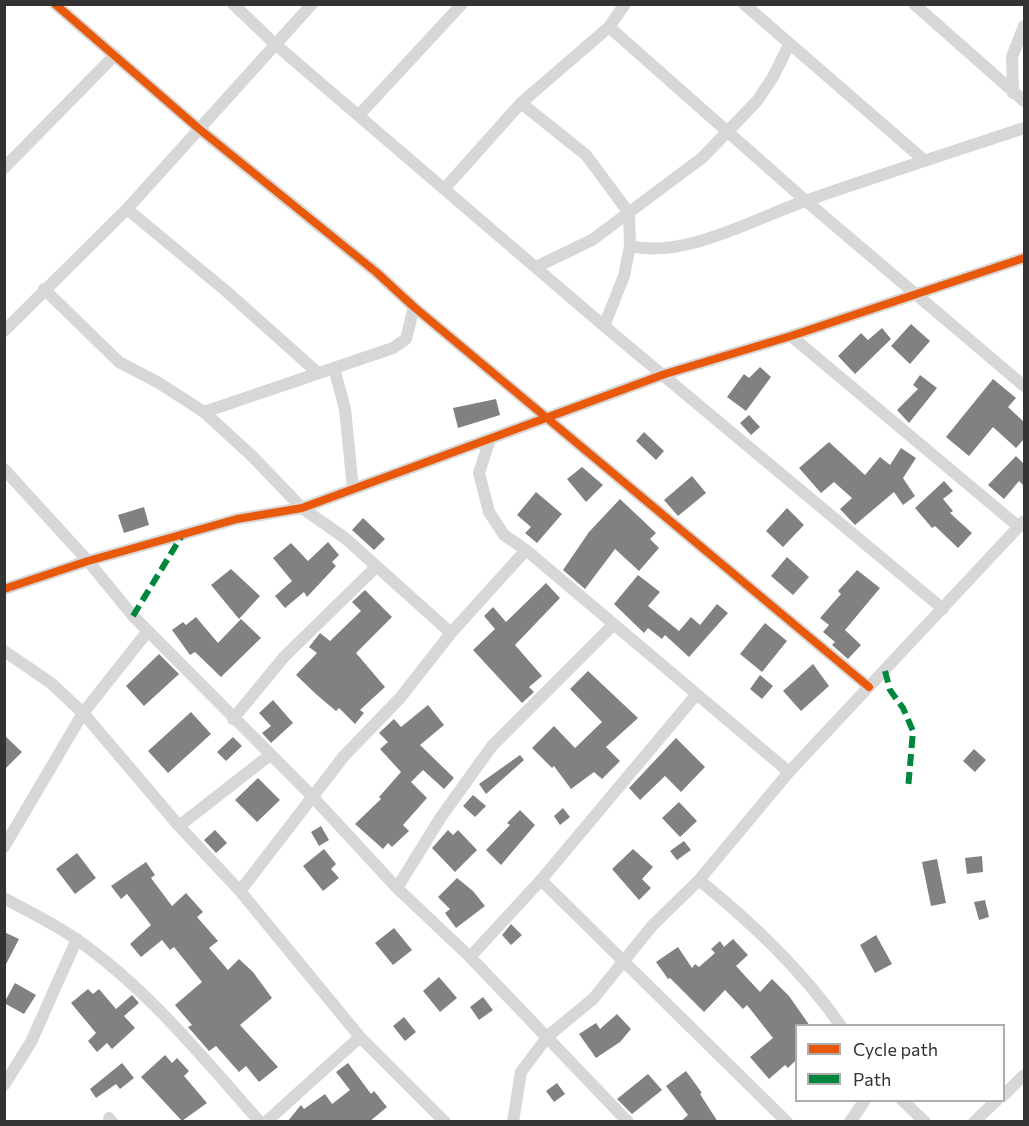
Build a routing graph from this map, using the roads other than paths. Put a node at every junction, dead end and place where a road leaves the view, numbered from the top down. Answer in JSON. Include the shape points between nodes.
{"nodes":[{"id":1,"x":55,"y":4,"type":"edge"},
{"id":2,"x":233,"y":4,"type":"edge"},
{"id":3,"x":312,"y":4,"type":"edge"},
{"id":4,"x":462,"y":4,"type":"edge"},
{"id":5,"x":625,"y":4,"type":"edge"},
{"id":6,"x":744,"y":4,"type":"edge"},
{"id":7,"x":914,"y":4,"type":"edge"},
{"id":8,"x":1024,"y":26,"type":"edge"},
{"id":9,"x":609,"y":27,"type":"junction"},
{"id":10,"x":276,"y":45,"type":"junction"},
{"id":11,"x":789,"y":45,"type":"junction"},
{"id":12,"x":115,"y":55,"type":"junction"},
{"id":13,"x":1013,"y":93,"type":"junction"},
{"id":14,"x":1024,"y":101,"type":"edge"},
{"id":15,"x":521,"y":104,"type":"junction"},
{"id":16,"x":359,"y":115,"type":"junction"},
{"id":17,"x":198,"y":128,"type":"junction"},
{"id":18,"x":1024,"y":128,"type":"edge"},
{"id":19,"x":727,"y":132,"type":"junction"},
{"id":20,"x":925,"y":161,"type":"junction"},
{"id":21,"x":4,"y":168,"type":"edge"},
{"id":22,"x":445,"y":188,"type":"junction"},
{"id":23,"x":806,"y":201,"type":"junction"},
{"id":24,"x":128,"y":209,"type":"junction"},
{"id":25,"x":629,"y":213,"type":"junction"},
{"id":26,"x":630,"y":246,"type":"junction"},
{"id":27,"x":1024,"y":258,"type":"edge"},
{"id":28,"x":536,"y":267,"type":"junction"},
{"id":29,"x":44,"y":289,"type":"junction"},
{"id":30,"x":917,"y":294,"type":"junction"},
{"id":31,"x":414,"y":307,"type":"junction"},
{"id":32,"x":604,"y":326,"type":"junction"},
{"id":33,"x":4,"y":331,"type":"edge"},
{"id":34,"x":791,"y":336,"type":"junction"},
{"id":35,"x":334,"y":368,"type":"junction"},
{"id":36,"x":318,"y":373,"type":"junction"},
{"id":37,"x":665,"y":374,"type":"junction"},
{"id":38,"x":1024,"y":386,"type":"edge"},
{"id":39,"x":204,"y":412,"type":"junction"},
{"id":40,"x":546,"y":416,"type":"junction"},
{"id":41,"x":490,"y":439,"type":"junction"},
{"id":42,"x":4,"y":469,"type":"edge"},
{"id":43,"x":353,"y":489,"type":"junction"},
{"id":44,"x":302,"y":508,"type":"junction"},
{"id":45,"x":1022,"y":524,"type":"edge"},
{"id":46,"x":526,"y":550,"type":"junction"},
{"id":47,"x":88,"y":561,"type":"junction"},
{"id":48,"x":376,"y":567,"type":"junction"},
{"id":49,"x":4,"y":589,"type":"edge"},
{"id":50,"x":942,"y":609,"type":"junction"},
{"id":51,"x":613,"y":625,"type":"junction"},
{"id":52,"x":148,"y":631,"type":"junction"},
{"id":53,"x":451,"y":633,"type":"junction"},
{"id":54,"x":4,"y":651,"type":"edge"},
{"id":55,"x":869,"y":687,"type":"junction"},
{"id":56,"x":696,"y":695,"type":"junction"},
{"id":57,"x":83,"y":713,"type":"junction"},
{"id":58,"x":233,"y":719,"type":"junction"},
{"id":59,"x":270,"y":755,"type":"junction"},
{"id":60,"x":789,"y":772,"type":"junction"},
{"id":61,"x":312,"y":795,"type":"junction"},
{"id":62,"x":179,"y":826,"type":"junction"},
{"id":63,"x":4,"y":847,"type":"edge"},
{"id":64,"x":541,"y":880,"type":"junction"},
{"id":65,"x":699,"y":880,"type":"junction"},
{"id":66,"x":397,"y":888,"type":"junction"},
{"id":67,"x":240,"y":891,"type":"junction"},
{"id":68,"x":4,"y":898,"type":"edge"},
{"id":69,"x":77,"y":939,"type":"junction"},
{"id":70,"x":470,"y":957,"type":"junction"},
{"id":71,"x":625,"y":963,"type":"junction"},
{"id":72,"x":839,"y":1024,"type":"edge"},
{"id":73,"x":548,"y":1036,"type":"junction"},
{"id":74,"x":360,"y":1037,"type":"junction"},
{"id":75,"x":1024,"y":1075,"type":"edge"},
{"id":76,"x":4,"y":1085,"type":"edge"},
{"id":77,"x":1005,"y":1094,"type":"edge"},
{"id":78,"x":864,"y":1102,"type":"edge"},
{"id":79,"x":903,"y":1102,"type":"edge"},
{"id":80,"x":996,"y":1102,"type":"edge"},
{"id":81,"x":260,"y":1122,"type":"edge"},
{"id":82,"x":266,"y":1122,"type":"edge"},
{"id":83,"x":445,"y":1122,"type":"edge"},
{"id":84,"x":513,"y":1122,"type":"edge"},
{"id":85,"x":628,"y":1122,"type":"edge"},
{"id":86,"x":787,"y":1122,"type":"edge"},
{"id":87,"x":850,"y":1122,"type":"edge"},
{"id":88,"x":925,"y":1122,"type":"edge"},
{"id":89,"x":974,"y":1122,"type":"edge"}],
"edges":[{"from":1,"to":12,"type":"street"},
{"from":2,"to":10,"type":"street"},
{"from":3,"to":10,"type":"street"},
{"from":4,"to":16,"type":"street"},
{"from":5,"to":9,"type":"street"},
{"from":6,"to":11,"type":"street"},
{"from":7,"to":13,"type":"street"},
{"from":8,"to":13,"type":"street","via":[[1012,57]]},
{"from":9,"to":15,"type":"street"},
{"from":9,"to":19,"type":"street"},
{"from":10,"to":16,"type":"street"},
{"from":10,"to":17,"type":"street"},
{"from":11,"to":19,"type":"street","via":[[757,101]]},
{"from":11,"to":20,"type":"street"},
{"from":12,"to":17,"type":"street"},
{"from":12,"to":21,"type":"street"},
{"from":13,"to":14,"type":"street"},
{"from":15,"to":22,"type":"street"},
{"from":15,"to":25,"type":"street","via":[[586,155]]},
{"from":16,"to":22,"type":"street"},
{"from":17,"to":24,"type":"street"},
{"from":17,"to":31,"type":"street","via":[[367,264]]},
{"from":18,"to":20,"type":"street"},
{"from":19,"to":23,"type":"street"},
{"from":19,"to":25,"type":"street","via":[[679,177]]},
{"from":20,"to":23,"type":"street"},
{"from":22,"to":28,"type":"street"},
{"from":23,"to":26,"type":"street","via":[[700,241],[656,250]]},
{"from":23,"to":30,"type":"street"},
{"from":24,"to":29,"type":"street"},
{"from":24,"to":36,"type":"street"},
{"from":25,"to":26,"type":"street"},
{"from":25,"to":28,"type":"street","via":[[592,240]]},
{"from":26,"to":32,"type":"street","via":[[624,276]]},
{"from":27,"to":30,"type":"street"},
{"from":28,"to":32,"type":"street"},
{"from":29,"to":33,"type":"street"},
{"from":29,"to":39,"type":"street","via":[[119,362]]},
{"from":30,"to":34,"type":"street"},
{"from":30,"to":38,"type":"street"},
{"from":31,"to":35,"type":"street","via":[[404,341]]},
{"from":31,"to":40,"type":"street"},
{"from":32,"to":37,"type":"street"},
{"from":34,"to":37,"type":"street"},
{"from":34,"to":45,"type":"street"},
{"from":35,"to":36,"type":"street"},
{"from":35,"to":43,"type":"street","via":[[345,409]]},
{"from":36,"to":39,"type":"street"},
{"from":37,"to":40,"type":"street"},
{"from":37,"to":50,"type":"street"},
{"from":39,"to":44,"type":"street"},
{"from":40,"to":41,"type":"street"},
{"from":40,"to":55,"type":"street"},
{"from":41,"to":43,"type":"street"},
{"from":41,"to":46,"type":"street","via":[[479,473],[489,512],[504,535]]},
{"from":42,"to":47,"type":"street"},
{"from":43,"to":44,"type":"street"},
{"from":44,"to":47,"type":"street","via":[[237,519]]},
{"from":44,"to":48,"type":"street","via":[[345,538]]},
{"from":45,"to":50,"type":"street"},
{"from":46,"to":51,"type":"street"},
{"from":46,"to":53,"type":"street"},
{"from":47,"to":49,"type":"street"},
{"from":47,"to":52,"type":"street"},
{"from":48,"to":53,"type":"street"},
{"from":48,"to":58,"type":"street","via":[[284,657]]},
{"from":50,"to":55,"type":"street"},
{"from":51,"to":56,"type":"street"},
{"from":51,"to":66,"type":"street","via":[[492,746]]},
{"from":52,"to":57,"type":"street"},
{"from":52,"to":58,"type":"street"},
{"from":53,"to":61,"type":"street","via":[[400,698]]},
{"from":54,"to":57,"type":"street","via":[[51,683]]},
{"from":55,"to":60,"type":"street"},
{"from":56,"to":60,"type":"street"},
{"from":56,"to":64,"type":"street"},
{"from":57,"to":62,"type":"street"},
{"from":57,"to":63,"type":"street"},
{"from":58,"to":59,"type":"street"},
{"from":59,"to":61,"type":"street"},
{"from":59,"to":62,"type":"street"},
{"from":60,"to":65,"type":"street"},
{"from":61,"to":66,"type":"street"},
{"from":61,"to":67,"type":"street"},
{"from":62,"to":67,"type":"street"},
{"from":64,"to":70,"type":"street"},
{"from":64,"to":71,"type":"street"},
{"from":65,"to":71,"type":"street","via":[[652,926]]},
{"from":65,"to":72,"type":"street","via":[[801,973]]},
{"from":66,"to":70,"type":"street"},
{"from":67,"to":74,"type":"street"},
{"from":68,"to":69,"type":"street"},
{"from":69,"to":76,"type":"street","via":[[31,1042]]},
{"from":69,"to":81,"type":"street","via":[[171,1022]]},
{"from":70,"to":73,"type":"street"},
{"from":71,"to":73,"type":"street","via":[[593,999]]},
{"from":71,"to":86,"type":"street"},
{"from":73,"to":84,"type":"street","via":[[521,1072]]},
{"from":73,"to":85,"type":"street"},
{"from":74,"to":82,"type":"street"},
{"from":74,"to":83,"type":"street"},
{"from":75,"to":77,"type":"street"},
{"from":78,"to":87,"type":"street"},
{"from":79,"to":88,"type":"street"},
{"from":80,"to":89,"type":"street"}]}
